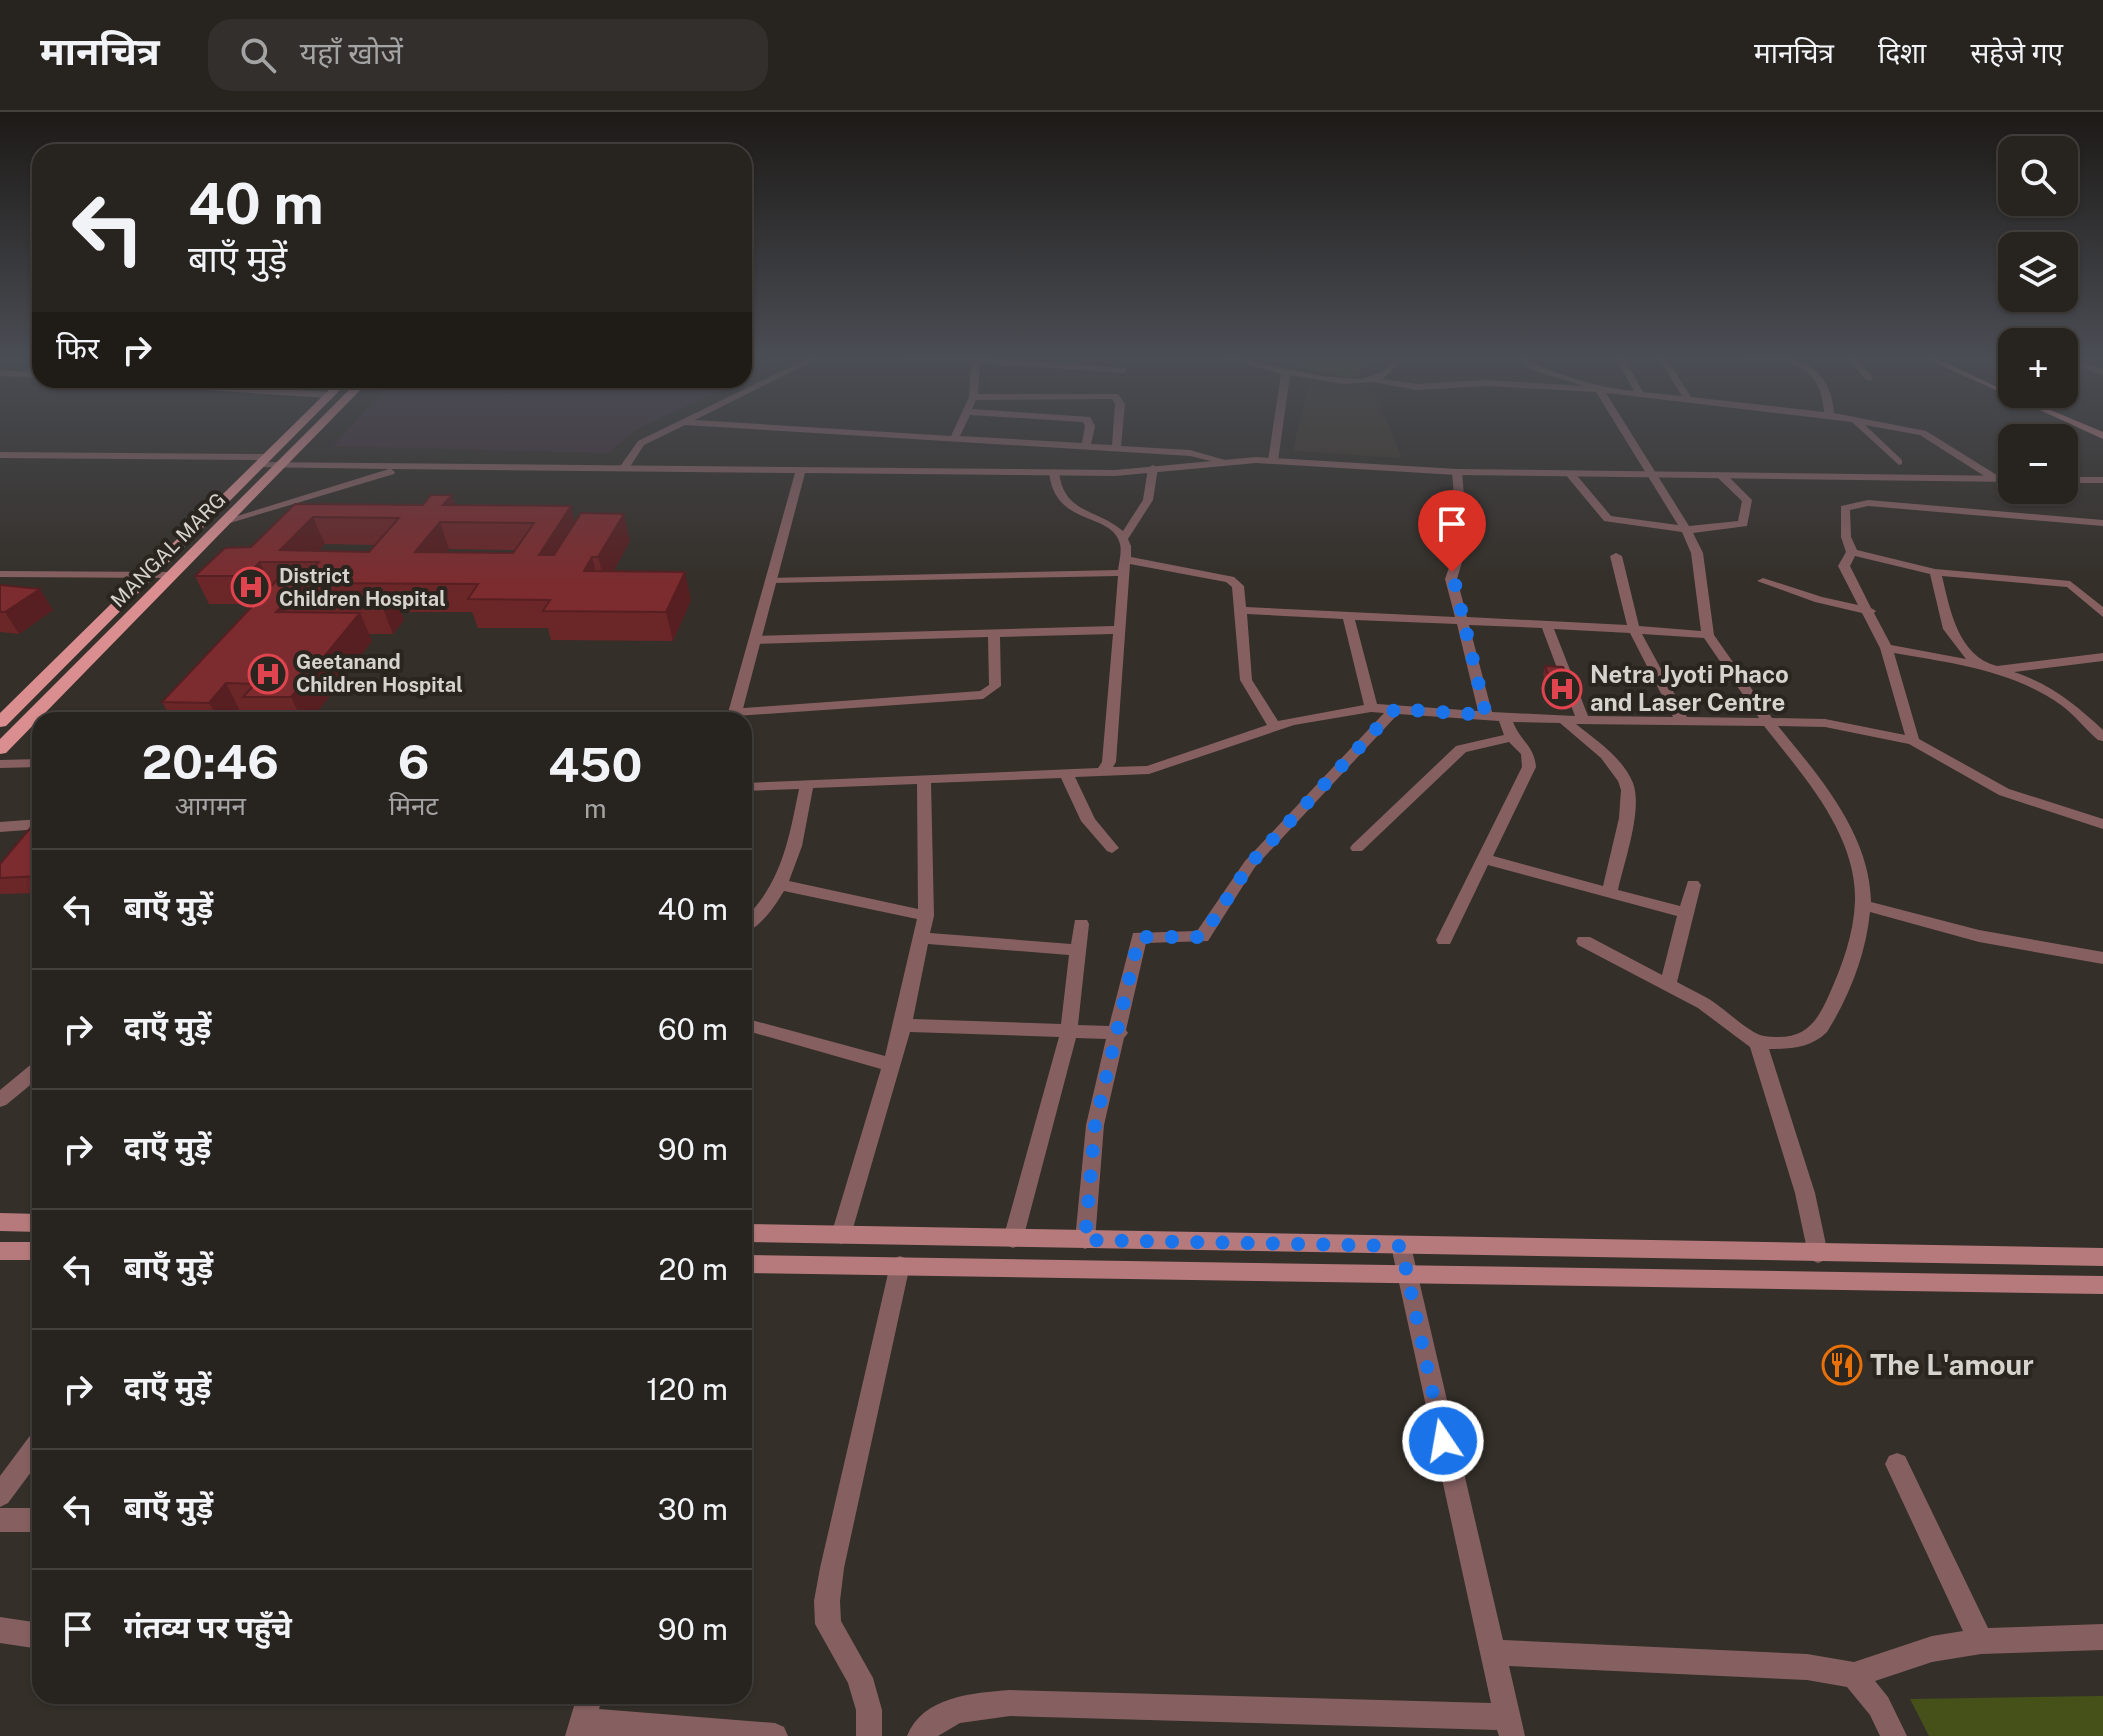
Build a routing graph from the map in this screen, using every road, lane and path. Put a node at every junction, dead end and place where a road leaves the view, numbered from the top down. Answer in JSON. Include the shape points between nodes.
{"nodes":[{"id":1,"x":292,"y":432,"type":"edge"},
{"id":2,"x":315,"y":432,"type":"edge"},
{"id":3,"x":663,"y":432,"type":"edge"},
{"id":4,"x":839,"y":432,"type":"edge"},
{"id":5,"x":958,"y":432,"type":"edge"},
{"id":6,"x":1027,"y":432,"type":"edge"},
{"id":7,"x":1089,"y":432,"type":"edge"},
{"id":8,"x":1118,"y":432,"type":"edge"},
{"id":9,"x":1277,"y":432,"type":"edge"},
{"id":10,"x":1625,"y":432,"type":"edge"},
{"id":11,"x":1867,"y":432,"type":"edge"},
{"id":12,"x":1916,"y":432,"type":"edge"},
{"id":13,"x":954,"y":439,"type":"junction"},
{"id":14,"x":1025,"y":443,"type":"junction"},
{"id":15,"x":1086,"y":447,"type":"junction"},
{"id":16,"x":1116,"y":449,"type":"junction"},
{"id":17,"x":0,"y":455,"type":"edge"},
{"id":18,"x":108,"y":456,"type":"junction"},
{"id":19,"x":262,"y":461,"type":"junction"},
{"id":20,"x":287,"y":461,"type":"junction"},
{"id":21,"x":1273,"y":461,"type":"junction"},
{"id":22,"x":0,"y":462,"type":"edge"},
{"id":23,"x":1227,"y":462,"type":"junction"},
{"id":24,"x":1899,"y":462,"type":"dead end"},
{"id":25,"x":98,"y":463,"type":"junction"},
{"id":26,"x":415,"y":465,"type":"junction"},
{"id":27,"x":626,"y":465,"type":"junction"},
{"id":28,"x":786,"y":467,"type":"junction"},
{"id":29,"x":1026,"y":468,"type":"junction"},
{"id":30,"x":1156,"y":469,"type":"junction"},
{"id":31,"x":801,"y":471,"type":"junction"},
{"id":32,"x":1054,"y":472,"type":"junction"},
{"id":33,"x":1457,"y":472,"type":"junction"},
{"id":34,"x":1570,"y":474,"type":"junction"},
{"id":35,"x":1653,"y":476,"type":"junction"},
{"id":36,"x":1722,"y":476,"type":"junction"},
{"id":37,"x":1996,"y":479,"type":"joint"},
{"id":38,"x":2078,"y":480,"type":"edge"},
{"id":39,"x":2103,"y":480,"type":"edge"},
{"id":40,"x":226,"y":521,"type":"junction"},
{"id":41,"x":2103,"y":523,"type":"edge"},
{"id":42,"x":1687,"y":529,"type":"junction"},
{"id":43,"x":1125,"y":537,"type":"junction"},
{"id":44,"x":1852,"y":552,"type":"junction"},
{"id":45,"x":1616,"y":556,"type":"dead end"},
{"id":46,"x":1125,"y":567,"type":"junction"},
{"id":47,"x":1935,"y":572,"type":"junction"},
{"id":48,"x":0,"y":574,"type":"edge"},
{"id":49,"x":151,"y":575,"type":"junction"},
{"id":50,"x":170,"y":575,"type":"junction"},
{"id":51,"x":772,"y":580,"type":"junction"},
{"id":52,"x":1763,"y":581,"type":"dead end"},
{"id":53,"x":1241,"y":610,"type":"junction"},
{"id":54,"x":1870,"y":611,"type":"junction"},
{"id":55,"x":2103,"y":613,"type":"edge"},
{"id":56,"x":1349,"y":618,"type":"junction"},
{"id":57,"x":1462,"y":619,"type":"junction"},
{"id":58,"x":1547,"y":625,"type":"junction"},
{"id":59,"x":1634,"y":629,"type":"junction"},
{"id":60,"x":1118,"y":630,"type":"junction"},
{"id":61,"x":994,"y":634,"type":"junction"},
{"id":62,"x":1708,"y":635,"type":"junction"},
{"id":63,"x":755,"y":640,"type":"junction"},
{"id":64,"x":1886,"y":648,"type":"junction"},
{"id":65,"x":2103,"y":657,"type":"edge"},
{"id":66,"x":1977,"y":665,"type":"junction"},
{"id":67,"x":1995,"y":670,"type":"junction"},
{"id":68,"x":1371,"y":708,"type":"junction"},
{"id":69,"x":1395,"y":709,"type":"junction"},
{"id":70,"x":36,"y":712,"type":"edge"},
{"id":71,"x":735,"y":712,"type":"edge"},
{"id":72,"x":752,"y":714,"type":"edge"},
{"id":73,"x":1486,"y":715,"type":"junction"},
{"id":74,"x":32,"y":716,"type":"edge"},
{"id":75,"x":1504,"y":717,"type":"junction"},
{"id":76,"x":1563,"y":719,"type":"junction"},
{"id":77,"x":1583,"y":719,"type":"junction"},
{"id":78,"x":1682,"y":721,"type":"junction"},
{"id":79,"x":0,"y":722,"type":"edge"},
{"id":80,"x":1768,"y":722,"type":"junction"},
{"id":81,"x":1274,"y":725,"type":"junction"},
{"id":82,"x":1512,"y":737,"type":"junction"},
{"id":83,"x":2103,"y":737,"type":"edge"},
{"id":84,"x":1913,"y":741,"type":"junction"},
{"id":85,"x":0,"y":749,"type":"edge"},
{"id":86,"x":32,"y":763,"type":"edge"},
{"id":87,"x":0,"y":764,"type":"edge"},
{"id":88,"x":1103,"y":772,"type":"junction"},
{"id":89,"x":1067,"y":775,"type":"junction"},
{"id":90,"x":924,"y":781,"type":"junction"},
{"id":91,"x":807,"y":785,"type":"junction"},
{"id":92,"x":752,"y":787,"type":"edge"},
{"id":93,"x":2103,"y":824,"type":"edge"},
{"id":94,"x":32,"y":825,"type":"edge"},
{"id":95,"x":0,"y":827,"type":"edge"},
{"id":96,"x":1112,"y":848,"type":"dead end"},
{"id":97,"x":1357,"y":848,"type":"dead end"},
{"id":98,"x":1484,"y":859,"type":"junction"},
{"id":99,"x":782,"y":885,"type":"junction"},
{"id":100,"x":1693,"y":885,"type":"dead end"},
{"id":101,"x":1610,"y":891,"type":"junction"},
{"id":102,"x":1863,"y":905,"type":"junction"},
{"id":103,"x":1685,"y":913,"type":"junction"},
{"id":104,"x":926,"y":916,"type":"junction"},
{"id":105,"x":752,"y":921,"type":"edge"},
{"id":106,"x":1081,"y":924,"type":"dead end"},
{"id":107,"x":922,"y":938,"type":"junction"},
{"id":108,"x":1444,"y":940,"type":"dead end"},
{"id":109,"x":1584,"y":941,"type":"dead end"},
{"id":110,"x":1078,"y":950,"type":"junction"},
{"id":111,"x":2103,"y":958,"type":"edge"},
{"id":112,"x":1668,"y":983,"type":"junction"},
{"id":113,"x":903,"y":1025,"type":"junction"},
{"id":114,"x":752,"y":1026,"type":"edge"},
{"id":115,"x":1069,"y":1031,"type":"junction"},
{"id":116,"x":1119,"y":1033,"type":"junction"},
{"id":117,"x":1758,"y":1043,"type":"junction"},
{"id":118,"x":892,"y":1065,"type":"junction"},
{"id":119,"x":32,"y":1074,"type":"edge"},
{"id":120,"x":0,"y":1100,"type":"edge"},
{"id":121,"x":0,"y":1222,"type":"edge"},
{"id":122,"x":32,"y":1223,"type":"edge"},
{"id":123,"x":752,"y":1233,"type":"edge"},
{"id":124,"x":841,"y":1235,"type":"junction"},
{"id":125,"x":1013,"y":1239,"type":"junction"},
{"id":126,"x":1085,"y":1240,"type":"junction"},
{"id":127,"x":1401,"y":1246,"type":"junction"},
{"id":128,"x":0,"y":1251,"type":"edge"},
{"id":129,"x":32,"y":1251,"type":"edge"},
{"id":130,"x":1818,"y":1254,"type":"junction"},
{"id":131,"x":2103,"y":1257,"type":"edge"},
{"id":132,"x":752,"y":1264,"type":"edge"},
{"id":133,"x":900,"y":1265,"type":"junction"},
{"id":134,"x":1406,"y":1272,"type":"junction"},
{"id":135,"x":2103,"y":1285,"type":"edge"},
{"id":136,"x":32,"y":1452,"type":"edge"},
{"id":137,"x":1897,"y":1464,"type":"dead end"},
{"id":138,"x":0,"y":1495,"type":"edge"},
{"id":139,"x":0,"y":1520,"type":"edge"},
{"id":140,"x":32,"y":1520,"type":"edge"},
{"id":141,"x":0,"y":1630,"type":"edge"},
{"id":142,"x":32,"y":1635,"type":"edge"},
{"id":143,"x":2103,"y":1637,"type":"edge"},
{"id":144,"x":1981,"y":1641,"type":"junction"},
{"id":145,"x":1493,"y":1652,"type":"junction"},
{"id":146,"x":1854,"y":1675,"type":"junction"},
{"id":147,"x":583,"y":1718,"type":"edge"},
{"id":148,"x":1510,"y":1727,"type":"edge"},
{"id":149,"x":775,"y":1736,"type":"edge"},
{"id":150,"x":869,"y":1736,"type":"edge"},
{"id":151,"x":920,"y":1736,"type":"edge"},
{"id":152,"x":1894,"y":1736,"type":"edge"}],
"edges":[{"from":1,"to":19,"type":"main road","name":"MANGAL MARG"},
{"from":2,"to":20,"type":"main road","name":"MANGAL MARG"},
{"from":3,"to":27,"type":"street","via":[[641,443]]},
{"from":4,"to":13,"type":"street"},
{"from":5,"to":13,"type":"street"},
{"from":6,"to":14,"type":"street"},
{"from":7,"to":15,"type":"street"},
{"from":8,"to":16,"type":"street"},
{"from":9,"to":21,"type":"street"},
{"from":10,"to":35,"type":"street"},
{"from":11,"to":24,"type":"street"},
{"from":12,"to":37,"type":"street"},
{"from":13,"to":14,"type":"street"},
{"from":14,"to":15,"type":"street"},
{"from":15,"to":16,"type":"street"},
{"from":16,"to":23,"type":"street","via":[[1190,453]]},
{"from":17,"to":18,"type":"street"},
{"from":18,"to":19,"type":"street"},
{"from":18,"to":25,"type":"street"},
{"from":19,"to":20,"type":"street"},
{"from":19,"to":25,"type":"street"},
{"from":19,"to":49,"type":"main road","name":"MANGAL MARG"},
{"from":20,"to":26,"type":"street"},
{"from":20,"to":27,"type":"street"},
{"from":20,"to":40,"type":"main road","name":"MANGAL MARG"},
{"from":21,"to":23,"type":"street"},
{"from":21,"to":33,"type":"street"},
{"from":22,"to":25,"type":"street"},
{"from":23,"to":30,"type":"street"},
{"from":26,"to":27,"type":"street"},
{"from":26,"to":40,"type":"street"},
{"from":27,"to":28,"type":"street"},
{"from":28,"to":29,"type":"street"},
{"from":28,"to":31,"type":"street"},
{"from":29,"to":30,"type":"street"},
{"from":29,"to":31,"type":"street"},
{"from":29,"to":32,"type":"street"},
{"from":30,"to":32,"type":"street"},
{"from":30,"to":43,"type":"street","via":[[1148,500]]},
{"from":31,"to":51,"type":"street"},
{"from":32,"to":43,"type":"street","via":[[1066,503]]},
{"from":33,"to":34,"type":"street"},
{"from":33,"to":57,"type":"street","via":[[1463,542],[1451,579]]},
{"from":34,"to":35,"type":"street"},
{"from":34,"to":42,"type":"street","via":[[1608,519]]},
{"from":35,"to":36,"type":"street"},
{"from":35,"to":42,"type":"street"},
{"from":36,"to":37,"type":"street"},
{"from":36,"to":42,"type":"street","via":[[1747,500],[1743,524]]},
{"from":38,"to":39,"type":"street"},
{"from":40,"to":50,"type":"main road","name":"MANGAL MARG"},
{"from":41,"to":44,"type":"street","via":[[1857,503],[1843,513]]},
{"from":42,"to":62,"type":"street","via":[[1697,553]]},
{"from":43,"to":46,"type":"street"},
{"from":44,"to":47,"type":"street"},
{"from":44,"to":54,"type":"street","via":[[1844,566]]},
{"from":45,"to":59,"type":"street"},
{"from":46,"to":51,"type":"street"},
{"from":46,"to":53,"type":"street","via":[[1230,579],[1238,586]]},
{"from":46,"to":60,"type":"street"},
{"from":47,"to":55,"type":"street","via":[[2070,584]]},
{"from":47,"to":66,"type":"street","via":[[1949,629]]},
{"from":48,"to":49,"type":"street"},
{"from":49,"to":50,"type":"street"},
{"from":49,"to":79,"type":"main road","name":"MANGAL MARG"},
{"from":50,"to":70,"type":"main road","name":"MANGAL MARG"},
{"from":51,"to":63,"type":"street"},
{"from":52,"to":54,"type":"street"},
{"from":53,"to":56,"type":"street"},
{"from":53,"to":81,"type":"street","via":[[1246,680]]},
{"from":54,"to":64,"type":"street"},
{"from":56,"to":57,"type":"street"},
{"from":56,"to":68,"type":"street"},
{"from":57,"to":58,"type":"street"},
{"from":57,"to":73,"type":"street"},
{"from":58,"to":59,"type":"street"},
{"from":58,"to":77,"type":"street"},
{"from":59,"to":62,"type":"street"},
{"from":59,"to":78,"type":"street"},
{"from":60,"to":61,"type":"street"},
{"from":60,"to":88,"type":"street","via":[[1109,762]]},
{"from":61,"to":63,"type":"street"},
{"from":61,"to":72,"type":"street","via":[[995,686],[983,695]]},
{"from":62,"to":80,"type":"street"},
{"from":63,"to":71,"type":"street"},
{"from":64,"to":66,"type":"street"},
{"from":64,"to":84,"type":"street"},
{"from":65,"to":67,"type":"street"},
{"from":66,"to":67,"type":"street"},
{"from":67,"to":83,"type":"street","via":[[2052,693]]},
{"from":68,"to":69,"type":"street"},
{"from":68,"to":81,"type":"street"},
{"from":69,"to":73,"type":"street"},
{"from":69,"to":116,"type":"street","via":[[1250,864],[1202,937],[1139,937]]},
{"from":73,"to":75,"type":"street"},
{"from":74,"to":85,"type":"main road","name":"MANGAL MARG"},
{"from":75,"to":76,"type":"street"},
{"from":75,"to":82,"type":"street"},
{"from":76,"to":77,"type":"street"},
{"from":76,"to":101,"type":"street","via":[[1627,784]]},
{"from":77,"to":78,"type":"street"},
{"from":78,"to":80,"type":"street"},
{"from":80,"to":84,"type":"street","via":[[1825,723]]},
{"from":80,"to":102,"type":"street","via":[[1840,826],[1861,874]]},
{"from":81,"to":88,"type":"street","via":[[1149,770]]},
{"from":82,"to":97,"type":"street","via":[[1461,749]]},
{"from":82,"to":98,"type":"street","via":[[1528,753],[1529,767]]},
{"from":84,"to":93,"type":"street","via":[[2004,792]]},
{"from":86,"to":87,"type":"street"},
{"from":88,"to":89,"type":"street"},
{"from":89,"to":90,"type":"street"},
{"from":89,"to":96,"type":"street","via":[[1088,821]]},
{"from":90,"to":91,"type":"street"},
{"from":90,"to":104,"type":"street"},
{"from":91,"to":92,"type":"street"},
{"from":91,"to":99,"type":"street"},
{"from":94,"to":95,"type":"street"},
{"from":98,"to":101,"type":"street"},
{"from":98,"to":108,"type":"street"},
{"from":99,"to":104,"type":"street"},
{"from":99,"to":105,"type":"street"},
{"from":100,"to":103,"type":"street"},
{"from":101,"to":103,"type":"street"},
{"from":102,"to":111,"type":"street","via":[[1979,936]]},
{"from":102,"to":117,"type":"street","via":[[1852,962],[1821,1030],[1796,1043]]},
{"from":103,"to":112,"type":"street"},
{"from":104,"to":107,"type":"street"},
{"from":106,"to":110,"type":"street"},
{"from":107,"to":110,"type":"street"},
{"from":107,"to":113,"type":"street"},
{"from":109,"to":112,"type":"street"},
{"from":110,"to":115,"type":"street"},
{"from":112,"to":117,"type":"street"},
{"from":113,"to":115,"type":"street"},
{"from":113,"to":118,"type":"street"},
{"from":114,"to":118,"type":"street"},
{"from":115,"to":116,"type":"street"},
{"from":115,"to":125,"type":"street"},
{"from":116,"to":126,"type":"street","via":[[1095,1125]]},
{"from":117,"to":130,"type":"street","via":[[1805,1193]]},
{"from":118,"to":124,"type":"street"},
{"from":119,"to":120,"type":"street"},
{"from":121,"to":122,"type":"main road"},
{"from":123,"to":124,"type":"main road"},
{"from":124,"to":125,"type":"main road"},
{"from":125,"to":126,"type":"main road"},
{"from":126,"to":127,"type":"main road"},
{"from":127,"to":130,"type":"main road"},
{"from":127,"to":134,"type":"street"},
{"from":128,"to":129,"type":"main road"},
{"from":130,"to":131,"type":"main road"},
{"from":132,"to":133,"type":"main road"},
{"from":133,"to":134,"type":"main road"},
{"from":133,"to":150,"type":"street","via":[[827,1601],[828,1624],[860,1678]]},
{"from":134,"to":135,"type":"main road"},
{"from":134,"to":145,"type":"street"},
{"from":136,"to":138,"type":"street"},
{"from":137,"to":144,"type":"street"},
{"from":139,"to":140,"type":"street"},
{"from":141,"to":142,"type":"street"},
{"from":143,"to":144,"type":"street"},
{"from":144,"to":146,"type":"street","via":[[1932,1649]]},
{"from":145,"to":146,"type":"street","via":[[1807,1667]]},
{"from":145,"to":148,"type":"street"},
{"from":146,"to":152,"type":"street"},
{"from":147,"to":149,"type":"street"},
{"from":148,"to":151,"type":"street","via":[[1010,1703],[963,1707],[931,1721]]}]}
